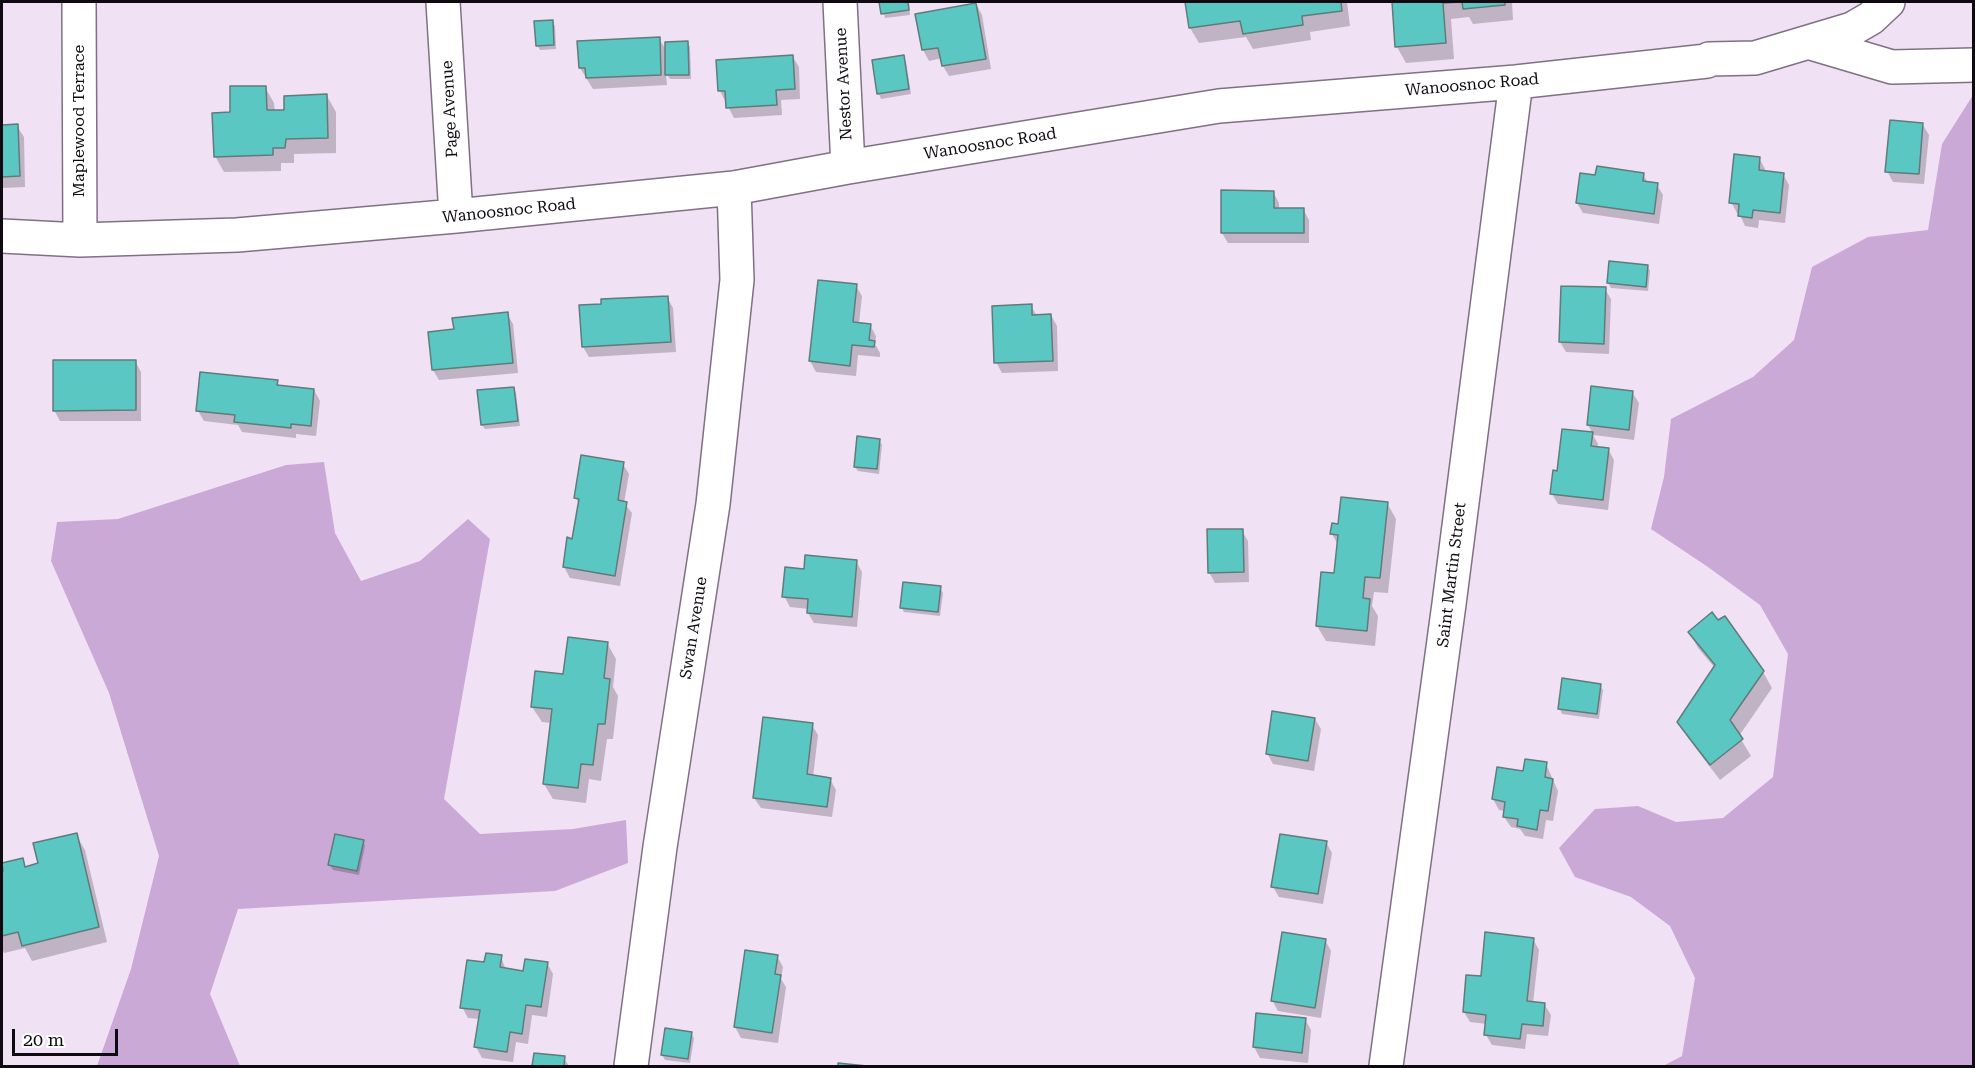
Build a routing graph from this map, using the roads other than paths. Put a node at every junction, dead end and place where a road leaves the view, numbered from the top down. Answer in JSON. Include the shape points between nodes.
{"nodes":[{"id":1,"x":79,"y":2,"type":"edge"},
{"id":2,"x":443,"y":2,"type":"edge"},
{"id":3,"x":840,"y":2,"type":"edge"},
{"id":4,"x":1888,"y":2,"type":"edge"},
{"id":5,"x":1811,"y":43,"type":"junction"},
{"id":6,"x":1974,"y":65,"type":"edge"},
{"id":7,"x":1516,"y":82,"type":"junction"},
{"id":8,"x":848,"y":167,"type":"junction"},
{"id":9,"x":734,"y":188,"type":"junction"},
{"id":10,"x":456,"y":216,"type":"junction"},
{"id":11,"x":2,"y":236,"type":"edge"},
{"id":12,"x":80,"y":240,"type":"junction"},
{"id":13,"x":631,"y":1066,"type":"edge"},
{"id":14,"x":1386,"y":1066,"type":"edge"}],
"edges":[{"from":1,"to":12,"type":"street","name":"Maplewood Terrace"},
{"from":2,"to":10,"type":"street","name":"Page Avenue"},
{"from":3,"to":8,"type":"street","name":"Nestor Avenue"},
{"from":4,"to":5,"type":"street","name":"Wanoosnoc Road","via":[[1852,29]]},
{"from":5,"to":6,"type":"street","via":[[1893,67]]},
{"from":5,"to":7,"type":"street","name":"Wanoosnoc Road","via":[[1755,58],[1708,59]]},
{"from":7,"to":8,"type":"street","name":"Wanoosnoc Road","via":[[1219,106]]},
{"from":7,"to":14,"type":"street","name":"Saint Martin Street"},
{"from":8,"to":9,"type":"street","name":"Wanoosnoc Road"},
{"from":9,"to":10,"type":"street","name":"Wanoosnoc Road"},
{"from":9,"to":13,"type":"street","name":"Swan Avenue","via":[[737,280],[713,504]]},
{"from":10,"to":12,"type":"street","name":"Wanoosnoc Road","via":[[237,235]]},
{"from":11,"to":12,"type":"street","name":"Wanoosnoc Road"}]}
